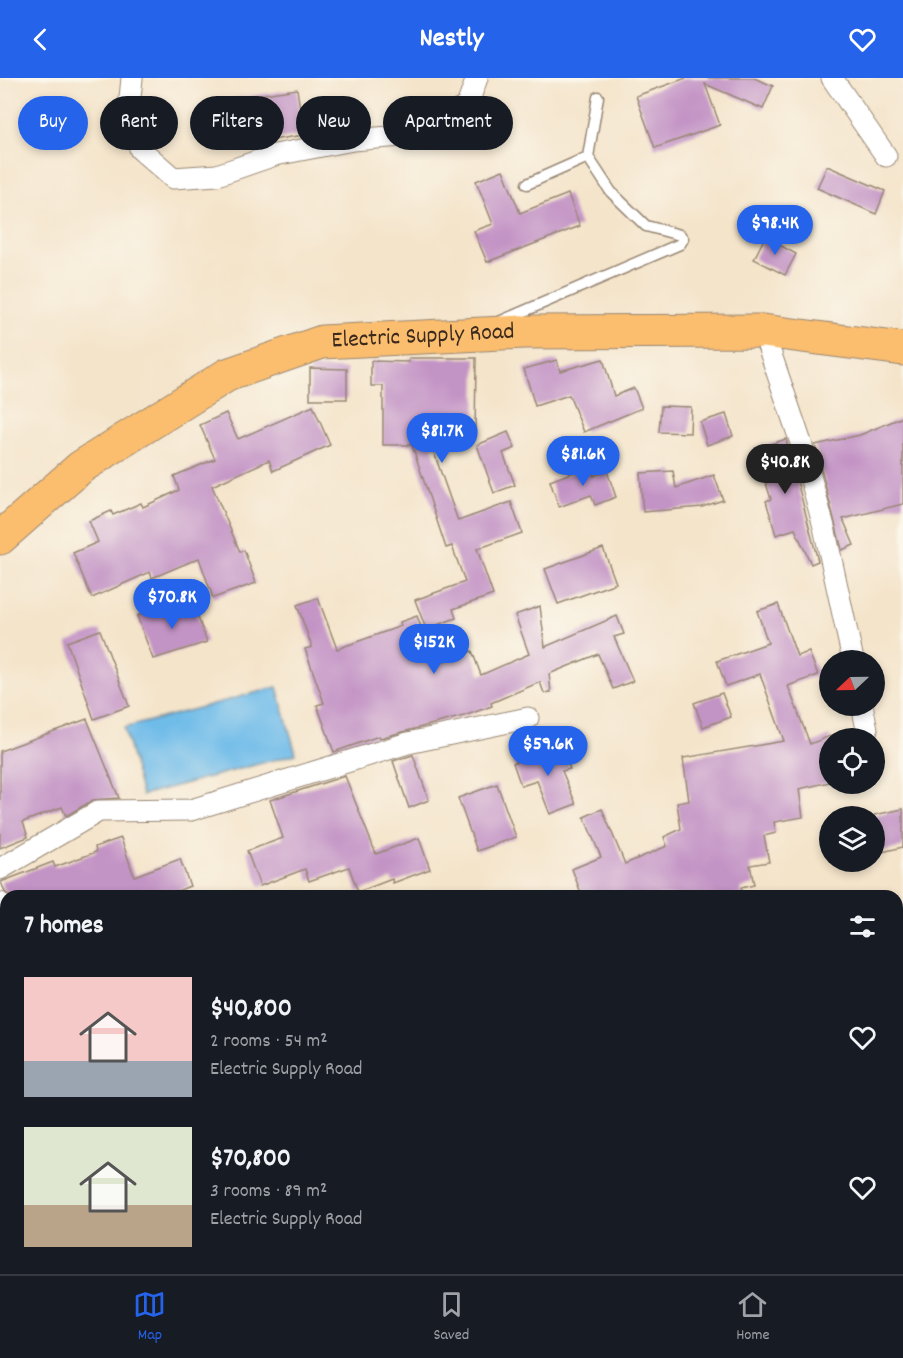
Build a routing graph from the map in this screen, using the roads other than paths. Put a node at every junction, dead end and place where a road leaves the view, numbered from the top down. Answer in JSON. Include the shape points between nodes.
{"nodes":[{"id":1,"x":132,"y":78,"type":"edge"},
{"id":2,"x":477,"y":78,"type":"edge"},
{"id":3,"x":832,"y":78,"type":"edge"},
{"id":4,"x":598,"y":98,"type":"dead end"},
{"id":5,"x":886,"y":156,"type":"dead end"},
{"id":6,"x":588,"y":157,"type":"junction"},
{"id":7,"x":527,"y":184,"type":"dead end"},
{"id":8,"x":763,"y":331,"type":"junction"},
{"id":9,"x":469,"y":335,"type":"junction"},
{"id":10,"x":903,"y":349,"type":"edge"},
{"id":11,"x":0,"y":538,"type":"edge"},
{"id":12,"x":851,"y":650,"type":"edge"},
{"id":13,"x":528,"y":718,"type":"dead end"},
{"id":14,"x":0,"y":869,"type":"edge"}],
"edges":[{"from":1,"to":2,"type":"street","via":[[130,98],[140,149],[174,178],[217,175],[274,154],[353,140],[413,135],[467,106]]},
{"from":3,"to":5,"type":"street"},
{"from":4,"to":6,"type":"lane"},
{"from":6,"to":7,"type":"lane"},
{"from":6,"to":9,"type":"lane","via":[[611,192],[646,226],[680,235],[680,244]]},
{"from":8,"to":9,"type":"main road","name":"Electric Supply Road"},
{"from":8,"to":10,"type":"main road","name":"Electric Supply Road"},
{"from":8,"to":12,"type":"street","via":[[824,526]]},
{"from":9,"to":11,"type":"main road","name":"Electric Supply Road","via":[[322,342],[227,375],[81,467]]},
{"from":13,"to":14,"type":"street","via":[[408,743],[191,810],[99,811]]}]}
